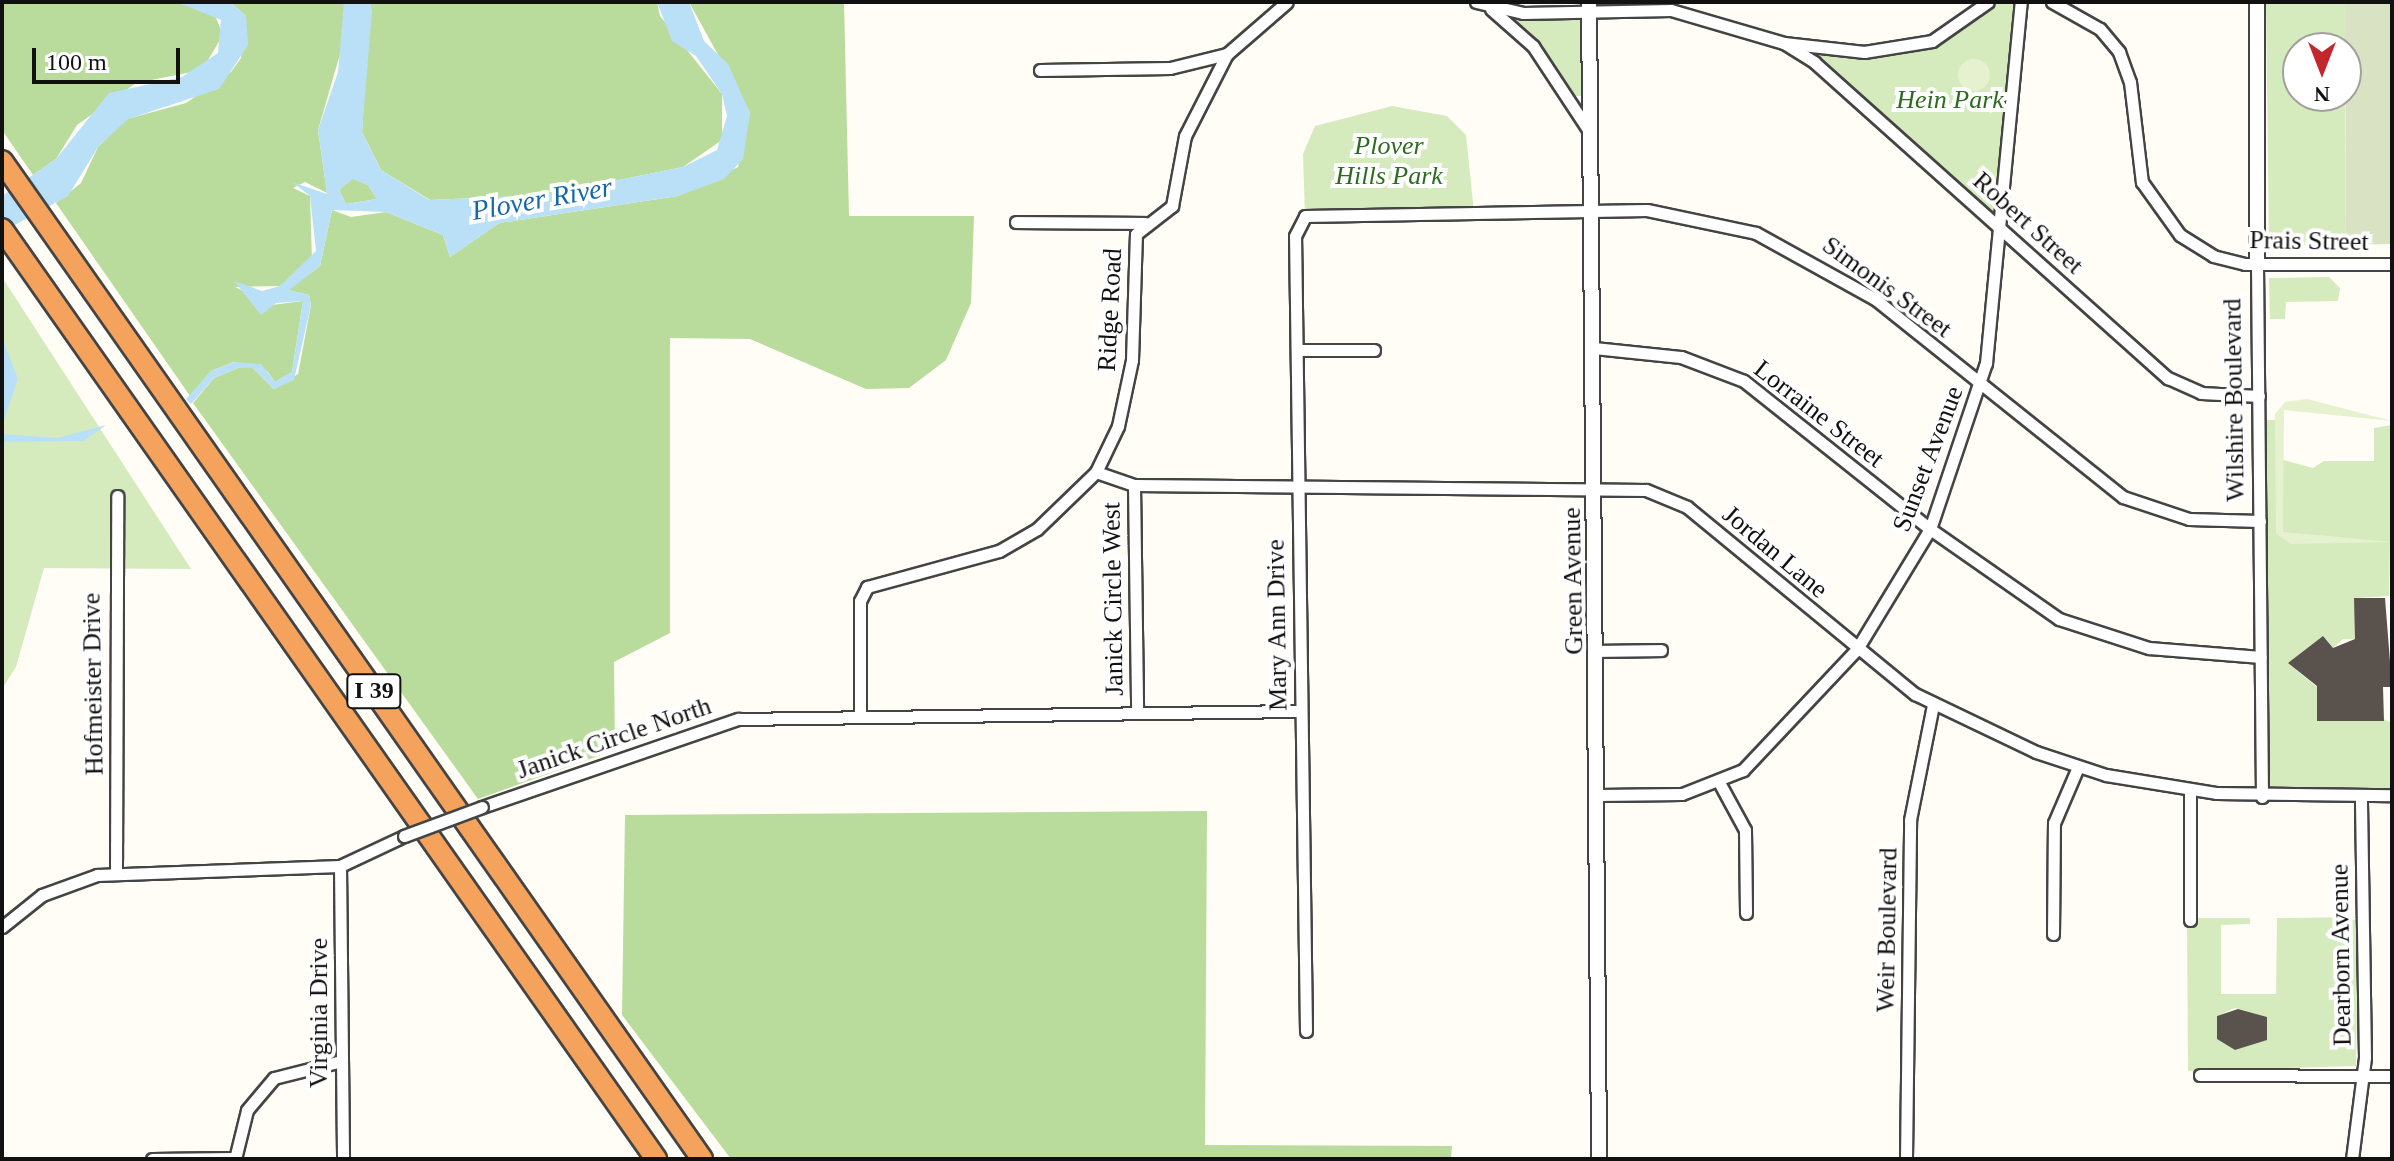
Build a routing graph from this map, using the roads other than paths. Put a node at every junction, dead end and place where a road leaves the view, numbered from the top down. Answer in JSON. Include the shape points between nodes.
{"nodes":[{"id":1,"x":1988,"y":2,"type":"edge"},
{"id":2,"x":2021,"y":2,"type":"edge"},
{"id":3,"x":2052,"y":2,"type":"edge"},
{"id":4,"x":2257,"y":2,"type":"edge"},
{"id":5,"x":1288,"y":3,"type":"edge"},
{"id":6,"x":1481,"y":4,"type":"edge"},
{"id":7,"x":1589,"y":5,"type":"edge"},
{"id":8,"x":1784,"y":43,"type":"junction"},
{"id":9,"x":1227,"y":54,"type":"junction"},
{"id":10,"x":1040,"y":70,"type":"dead end"},
{"id":11,"x":1590,"y":139,"type":"junction"},
{"id":12,"x":2,"y":161,"type":"edge"},
{"id":13,"x":1590,"y":212,"type":"junction"},
{"id":14,"x":1299,"y":220,"type":"joint"},
{"id":15,"x":1016,"y":222,"type":"dead end"},
{"id":16,"x":1145,"y":223,"type":"junction"},
{"id":17,"x":2,"y":229,"type":"edge"},
{"id":18,"x":2003,"y":230,"type":"junction"},
{"id":19,"x":2392,"y":264,"type":"edge"},
{"id":20,"x":2257,"y":265,"type":"junction"},
{"id":21,"x":1594,"y":348,"type":"junction"},
{"id":22,"x":1297,"y":350,"type":"junction"},
{"id":23,"x":1374,"y":350,"type":"dead end"},
{"id":24,"x":1981,"y":388,"type":"junction"},
{"id":25,"x":2259,"y":396,"type":"junction"},
{"id":26,"x":1096,"y":472,"type":"junction"},
{"id":27,"x":1134,"y":485,"type":"junction"},
{"id":28,"x":1596,"y":486,"type":"junction"},
{"id":29,"x":1298,"y":487,"type":"junction"},
{"id":30,"x":117,"y":496,"type":"dead end"},
{"id":31,"x":2260,"y":521,"type":"junction"},
{"id":32,"x":1930,"y":529,"type":"junction"},
{"id":33,"x":1857,"y":649,"type":"junction"},
{"id":34,"x":1661,"y":650,"type":"dead end"},
{"id":35,"x":1598,"y":651,"type":"junction"},
{"id":36,"x":2261,"y":657,"type":"junction"},
{"id":37,"x":1933,"y":705,"type":"junction"},
{"id":38,"x":1300,"y":711,"type":"junction"},
{"id":39,"x":1137,"y":713,"type":"junction"},
{"id":40,"x":860,"y":717,"type":"junction"},
{"id":41,"x":2078,"y":767,"type":"junction"},
{"id":42,"x":1720,"y":784,"type":"junction"},
{"id":43,"x":2190,"y":790,"type":"junction"},
{"id":44,"x":1598,"y":795,"type":"junction"},
{"id":45,"x":2392,"y":795,"type":"edge"},
{"id":46,"x":2361,"y":796,"type":"junction"},
{"id":47,"x":2262,"y":797,"type":"junction"},
{"id":48,"x":340,"y":866,"type":"junction"},
{"id":49,"x":116,"y":872,"type":"junction"},
{"id":50,"x":1746,"y":913,"type":"dead end"},
{"id":51,"x":2190,"y":920,"type":"dead end"},
{"id":52,"x":2,"y":927,"type":"edge"},
{"id":53,"x":2053,"y":934,"type":"dead end"},
{"id":54,"x":1306,"y":1031,"type":"dead end"},
{"id":55,"x":341,"y":1061,"type":"junction"},
{"id":56,"x":2200,"y":1075,"type":"dead end"},
{"id":57,"x":2361,"y":1076,"type":"junction"},
{"id":58,"x":2392,"y":1076,"type":"edge"},
{"id":59,"x":235,"y":1158,"type":"edge"},
{"id":60,"x":152,"y":1159,"type":"edge"},
{"id":61,"x":343,"y":1159,"type":"edge"},
{"id":62,"x":656,"y":1159,"type":"edge"},
{"id":63,"x":702,"y":1159,"type":"edge"},
{"id":64,"x":1599,"y":1159,"type":"edge"},
{"id":65,"x":1906,"y":1159,"type":"edge"},
{"id":66,"x":2352,"y":1159,"type":"edge"}],
"edges":[{"from":1,"to":8,"type":"street","name":"Robert Street","via":[[1949,32],[1911,47],[1864,52]]},
{"from":2,"to":18,"type":"street","name":"Sunset Avenue"},
{"from":3,"to":20,"type":"street","name":"Prais Street","via":[[2100,29],[2119,52],[2131,90],[2137,165],[2158,212],[2201,250]]},
{"from":4,"to":20,"type":"street","name":"Wilshire Boulevard"},
{"from":5,"to":9,"type":"street","name":"Ridge Road"},
{"from":6,"to":7,"type":"street","name":"Robert Street","via":[[1523,13]]},
{"from":6,"to":11,"type":"street","via":[[1533,46],[1574,101]]},
{"from":7,"to":8,"type":"street","name":"Robert Street","via":[[1671,10]]},
{"from":7,"to":11,"type":"street","name":"Green Avenue"},
{"from":8,"to":18,"type":"street","name":"Robert Street","via":[[1814,62]]},
{"from":9,"to":10,"type":"street","via":[[1170,68]]},
{"from":9,"to":16,"type":"street","name":"Ridge Road","via":[[1185,136],[1172,206]]},
{"from":11,"to":13,"type":"street","name":"Green Avenue"},
{"from":12,"to":63,"type":"highway","number":"I 39"},
{"from":13,"to":14,"type":"street","name":"Simonis Street"},
{"from":13,"to":21,"type":"street","name":"Green Avenue"},
{"from":13,"to":24,"type":"street","name":"Simonis Street","via":[[1681,214],[1792,247],[1875,299]]},
{"from":14,"to":22,"type":"street","name":"Mary Ann Drive"},
{"from":15,"to":16,"type":"street"},
{"from":16,"to":26,"type":"street","name":"Ridge Road","via":[[1135,242],[1128,381]]},
{"from":17,"to":62,"type":"highway","number":"I 39"},
{"from":18,"to":24,"type":"street","name":"Sunset Avenue"},
{"from":18,"to":25,"type":"street","name":"Robert Street","via":[[2168,378],[2201,393]]},
{"from":19,"to":20,"type":"street","name":"Prais Street"},
{"from":20,"to":25,"type":"street","name":"Wilshire Boulevard"},
{"from":21,"to":28,"type":"street","name":"Green Avenue"},
{"from":21,"to":32,"type":"street","name":"Lorraine Street","via":[[1681,357],[1744,381]]},
{"from":22,"to":23,"type":"street"},
{"from":22,"to":29,"type":"street","name":"Mary Ann Drive"},
{"from":24,"to":31,"type":"street","name":"Simonis Street","via":[[2123,497],[2179,517]]},
{"from":24,"to":32,"type":"street","name":"Sunset Avenue"},
{"from":25,"to":31,"type":"street","name":"Wilshire Boulevard"},
{"from":26,"to":27,"type":"street","name":"Jordan Lane"},
{"from":26,"to":40,"type":"street","name":"Ridge Road","via":[[1037,529],[999,551],[867,587],[860,601]]},
{"from":27,"to":29,"type":"street","name":"Jordan Lane"},
{"from":27,"to":39,"type":"street","name":"Janick Circle West"},
{"from":28,"to":29,"type":"street","name":"Jordan Lane"},
{"from":28,"to":33,"type":"street","name":"Jordan Lane","via":[[1676,500]]},
{"from":28,"to":35,"type":"street","name":"Green Avenue"},
{"from":29,"to":38,"type":"street","name":"Mary Ann Drive"},
{"from":30,"to":49,"type":"street","name":"Hofmeister Drive"},
{"from":31,"to":36,"type":"street","name":"Wilshire Boulevard"},
{"from":32,"to":33,"type":"street","name":"Sunset Avenue"},
{"from":32,"to":36,"type":"street","name":"Lorraine Street","via":[[2031,604],[2089,631],[2180,653]]},
{"from":33,"to":37,"type":"street","name":"Jordan Lane"},
{"from":33,"to":42,"type":"street","name":"Sunset Avenue","via":[[1780,738]]},
{"from":34,"to":35,"type":"street"},
{"from":35,"to":44,"type":"street","name":"Green Avenue"},
{"from":36,"to":47,"type":"street","name":"Wilshire Boulevard"},
{"from":37,"to":41,"type":"street","name":"Jordan Lane"},
{"from":37,"to":65,"type":"street","name":"Weir Boulevard","via":[[1910,820]]},
{"from":38,"to":39,"type":"street","name":"Janick Circle North"},
{"from":38,"to":54,"type":"street","name":"Mary Ann Drive"},
{"from":39,"to":40,"type":"street","name":"Janick Circle North"},
{"from":40,"to":48,"type":"street","name":"Janick Circle North","bridge":true,"via":[[715,723],[404,836]]},
{"from":41,"to":43,"type":"street","name":"Jordan Lane"},
{"from":41,"to":53,"type":"street","via":[[2056,810]]},
{"from":42,"to":44,"type":"street","name":"Sunset Avenue","via":[[1666,796]]},
{"from":42,"to":50,"type":"street","via":[[1745,830]]},
{"from":43,"to":47,"type":"street","name":"Jordan Lane"},
{"from":43,"to":51,"type":"street"},
{"from":44,"to":64,"type":"street","name":"Green Avenue"},
{"from":45,"to":46,"type":"street","name":"Jordan Lane"},
{"from":46,"to":47,"type":"street","name":"Jordan Lane"},
{"from":46,"to":57,"type":"street","name":"Dearborn Avenue"},
{"from":48,"to":49,"type":"street","name":"Janick Circle North"},
{"from":48,"to":55,"type":"street","name":"Virginia Drive"},
{"from":49,"to":52,"type":"street","name":"Janick Circle North","via":[[60,887]]},
{"from":55,"to":59,"type":"street","via":[[274,1078],[247,1110]]},
{"from":55,"to":61,"type":"street","name":"Virginia Drive"},
{"from":56,"to":57,"type":"street"},
{"from":57,"to":58,"type":"street"},
{"from":57,"to":66,"type":"street","name":"Dearborn Avenue"},
{"from":59,"to":60,"type":"street"}]}
